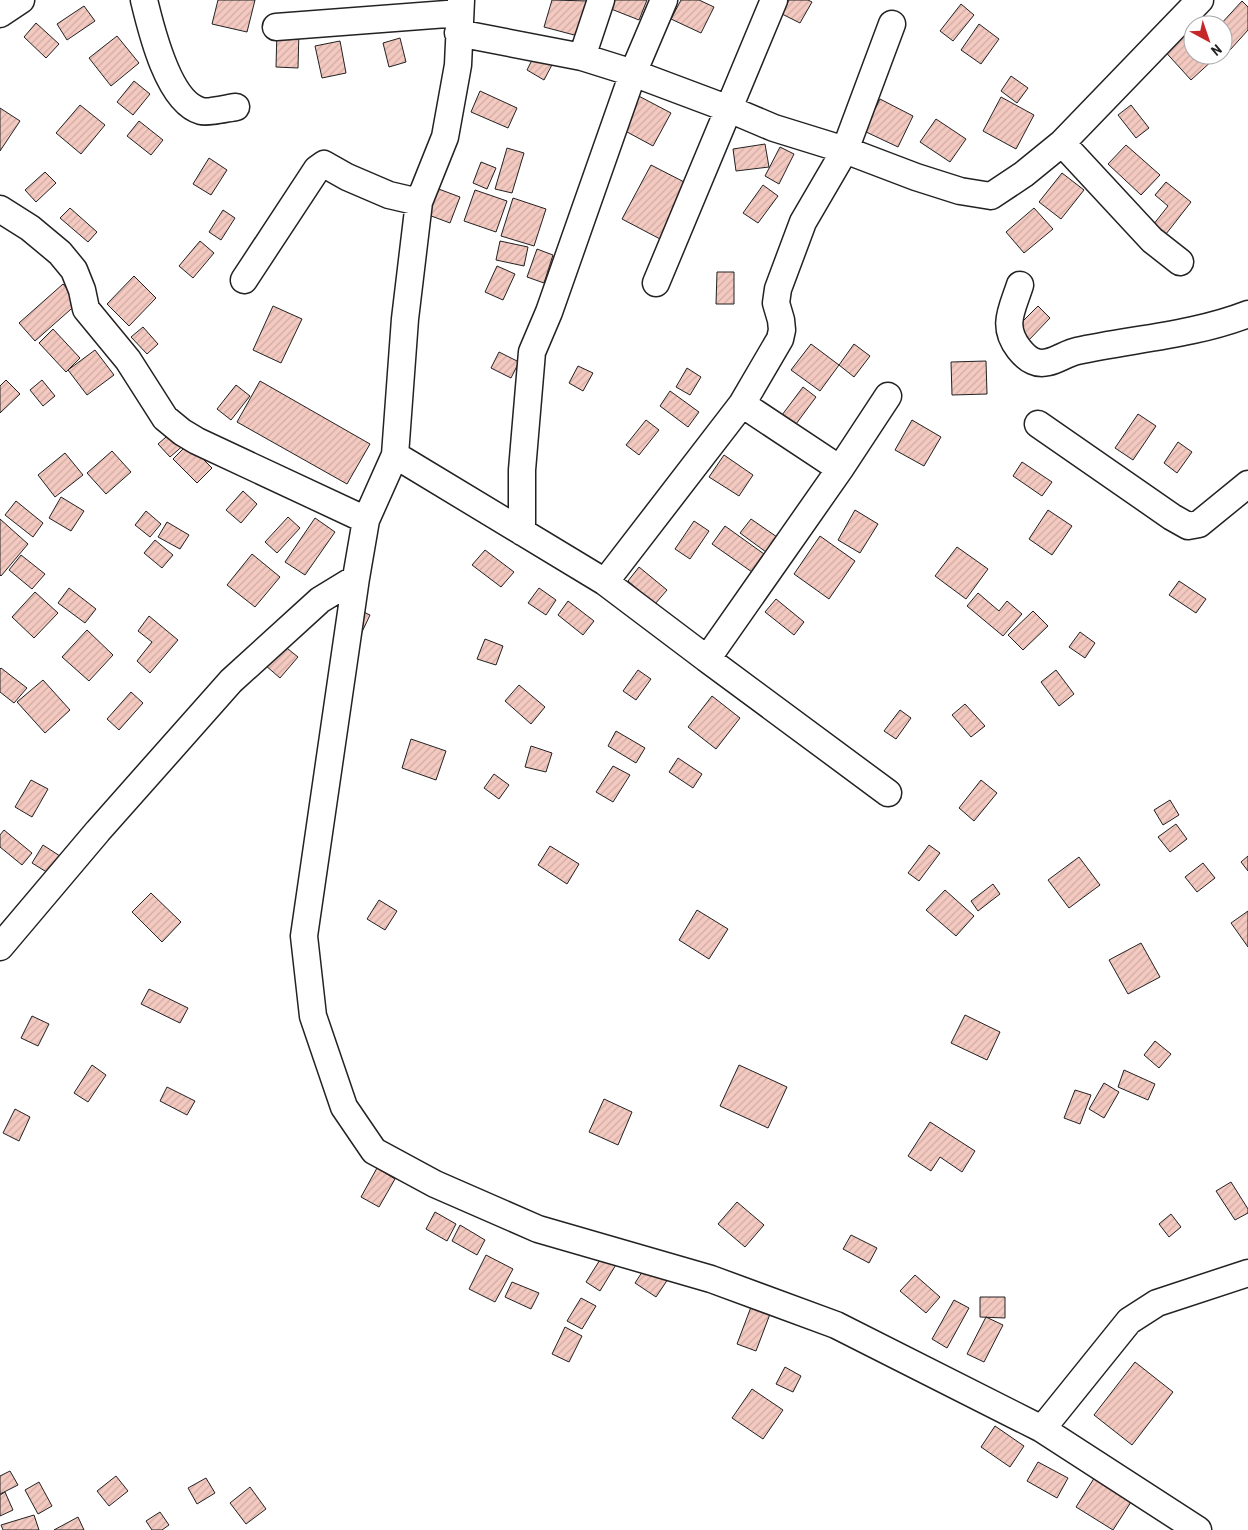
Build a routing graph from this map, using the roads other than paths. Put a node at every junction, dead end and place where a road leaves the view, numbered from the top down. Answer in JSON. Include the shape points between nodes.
{"nodes":[{"id":1,"x":21,"y":0,"type":"edge"},
{"id":2,"x":144,"y":0,"type":"edge"},
{"id":3,"x":601,"y":0,"type":"edge"},
{"id":4,"x":664,"y":0,"type":"edge"},
{"id":5,"x":774,"y":0,"type":"edge"},
{"id":6,"x":1200,"y":0,"type":"edge"},
{"id":7,"x":0,"y":14,"type":"edge"},
{"id":8,"x":460,"y":16,"type":"edge"},
{"id":9,"x":892,"y":24,"type":"dead end"},
{"id":10,"x":276,"y":27,"type":"dead end"},
{"id":11,"x":582,"y":57,"type":"junction"},
{"id":12,"x":633,"y":73,"type":"junction"},
{"id":13,"x":236,"y":107,"type":"dead end"},
{"id":14,"x":729,"y":109,"type":"junction"},
{"id":15,"x":1062,"y":143,"type":"junction"},
{"id":16,"x":845,"y":150,"type":"junction"},
{"id":17,"x":419,"y":202,"type":"junction"},
{"id":18,"x":0,"y":209,"type":"edge"},
{"id":19,"x":1180,"y":262,"type":"dead end"},
{"id":20,"x":244,"y":280,"type":"dead end"},
{"id":21,"x":656,"y":283,"type":"dead end"},
{"id":22,"x":1020,"y":285,"type":"dead end"},
{"id":23,"x":1248,"y":314,"type":"edge"},
{"id":24,"x":888,"y":396,"type":"dead end"},
{"id":25,"x":742,"y":404,"type":"junction"},
{"id":26,"x":1038,"y":424,"type":"dead end"},
{"id":27,"x":395,"y":455,"type":"junction"},
{"id":28,"x":840,"y":469,"type":"junction"},
{"id":29,"x":1248,"y":484,"type":"edge"},
{"id":30,"x":366,"y":520,"type":"junction"},
{"id":31,"x":522,"y":532,"type":"junction"},
{"id":32,"x":356,"y":578,"type":"junction"},
{"id":33,"x":604,"y":582,"type":"junction"},
{"id":34,"x":707,"y":659,"type":"junction"},
{"id":35,"x":888,"y":793,"type":"dead end"},
{"id":36,"x":0,"y":947,"type":"edge"},
{"id":37,"x":1248,"y":1273,"type":"edge"},
{"id":38,"x":1042,"y":1430,"type":"junction"},
{"id":39,"x":1198,"y":1530,"type":"edge"}],
"edges":[{"from":1,"to":7,"type":"street"},
{"from":2,"to":13,"type":"street","via":[[160,60],[186,103],[202,111]]},
{"from":3,"to":11,"type":"street"},
{"from":4,"to":12,"type":"street"},
{"from":5,"to":14,"type":"street"},
{"from":6,"to":15,"type":"street"},
{"from":8,"to":10,"type":"street"},
{"from":8,"to":11,"type":"street"},
{"from":8,"to":17,"type":"street","via":[[458,64],[446,137]]},
{"from":9,"to":16,"type":"street"},
{"from":11,"to":12,"type":"street"},
{"from":12,"to":14,"type":"street"},
{"from":12,"to":31,"type":"street","via":[[532,352],[522,470]]},
{"from":14,"to":16,"type":"street","via":[[774,128]]},
{"from":14,"to":21,"type":"street"},
{"from":15,"to":16,"type":"street","via":[[991,196],[960,191]]},
{"from":15,"to":19,"type":"street","via":[[1152,240]]},
{"from":16,"to":25,"type":"street","via":[[803,222],[778,289],[776,303],[782,320],[780,340]]},
{"from":17,"to":20,"type":"street","via":[[389,195],[324,164],[317,169]]},
{"from":17,"to":27,"type":"street","via":[[405,319]]},
{"from":18,"to":30,"type":"street","via":[[30,228],[60,253],[74,270],[86,309],[128,360],[165,418],[197,440]]},
{"from":22,"to":23,"type":"street","via":[[1008,320],[1011,339],[1023,354],[1035,362],[1050,362],[1074,351],[1228,322]]},
{"from":24,"to":28,"type":"street"},
{"from":25,"to":28,"type":"street"},
{"from":25,"to":33,"type":"street"},
{"from":26,"to":29,"type":"street","via":[[1188,526],[1199,524]]},
{"from":27,"to":30,"type":"street"},
{"from":27,"to":31,"type":"street"},
{"from":28,"to":34,"type":"street"},
{"from":30,"to":32,"type":"street"},
{"from":31,"to":33,"type":"street"},
{"from":32,"to":36,"type":"street","via":[[320,600],[231,681]]},
{"from":32,"to":38,"type":"street","via":[[304,936],[313,1016],[344,1107],[374,1151],[435,1184],[538,1228],[711,1279],[836,1325]]},
{"from":33,"to":34,"type":"street"},
{"from":34,"to":35,"type":"street"},
{"from":37,"to":38,"type":"street","via":[[1157,1303],[1129,1321]]},
{"from":38,"to":39,"type":"street"}]}
